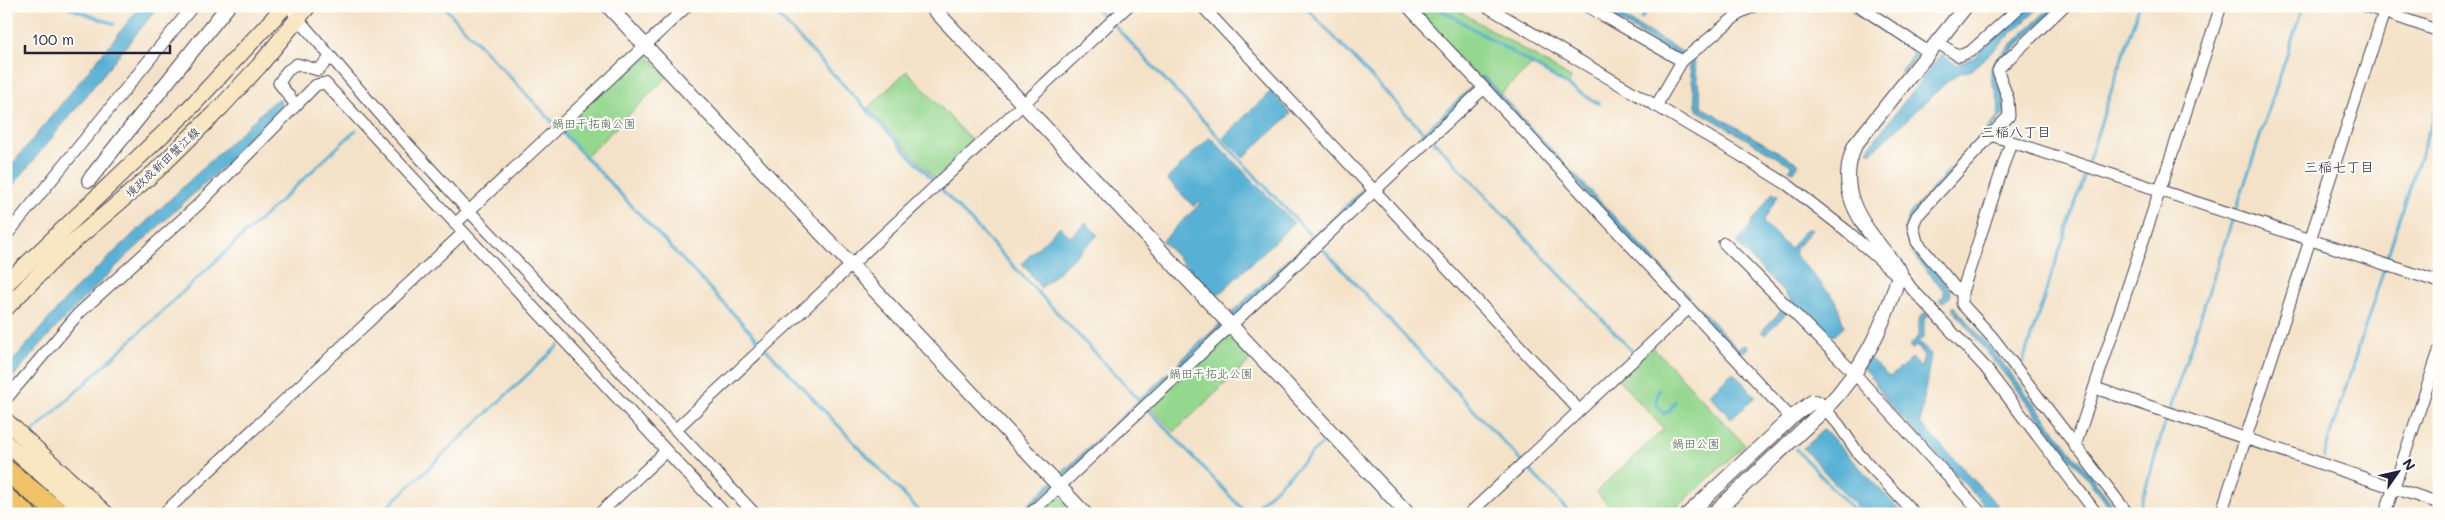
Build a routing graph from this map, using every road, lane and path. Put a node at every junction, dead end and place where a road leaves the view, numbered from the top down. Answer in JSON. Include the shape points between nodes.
{"nodes":[{"id":1,"x":193,"y":6,"type":"edge"},
{"id":2,"x":228,"y":6,"type":"edge"},
{"id":3,"x":286,"y":6,"type":"edge"},
{"id":4,"x":608,"y":6,"type":"edge"},
{"id":5,"x":687,"y":6,"type":"edge"},
{"id":6,"x":931,"y":6,"type":"edge"},
{"id":7,"x":1128,"y":6,"type":"edge"},
{"id":8,"x":1202,"y":6,"type":"edge"},
{"id":9,"x":1407,"y":6,"type":"edge"},
{"id":10,"x":1486,"y":6,"type":"edge"},
{"id":11,"x":1587,"y":6,"type":"edge"},
{"id":12,"x":1754,"y":6,"type":"edge"},
{"id":13,"x":1859,"y":6,"type":"edge"},
{"id":14,"x":1966,"y":6,"type":"edge"},
{"id":15,"x":2021,"y":6,"type":"edge"},
{"id":16,"x":2064,"y":6,"type":"edge"},
{"id":17,"x":2221,"y":6,"type":"edge"},
{"id":18,"x":2366,"y":6,"type":"edge"},
{"id":19,"x":2385,"y":9,"type":"edge"},
{"id":20,"x":303,"y":12,"type":"edge"},
{"id":21,"x":2439,"y":31,"type":"edge"},
{"id":22,"x":645,"y":46,"type":"junction"},
{"id":23,"x":1934,"y":48,"type":"junction"},
{"id":24,"x":331,"y":57,"type":"junction"},
{"id":25,"x":1685,"y":59,"type":"junction"},
{"id":26,"x":1481,"y":85,"type":"junction"},
{"id":27,"x":295,"y":104,"type":"junction"},
{"id":28,"x":1022,"y":105,"type":"junction"},
{"id":29,"x":1656,"y":106,"type":"junction"},
{"id":30,"x":1991,"y":135,"type":"junction"},
{"id":31,"x":2011,"y":142,"type":"junction"},
{"id":32,"x":89,"y":180,"type":"dead end"},
{"id":33,"x":1372,"y":187,"type":"junction"},
{"id":34,"x":2160,"y":190,"type":"junction"},
{"id":35,"x":469,"y":210,"type":"junction"},
{"id":36,"x":455,"y":224,"type":"junction"},
{"id":37,"x":463,"y":233,"type":"junction"},
{"id":38,"x":6,"y":236,"type":"edge"},
{"id":39,"x":2309,"y":239,"type":"junction"},
{"id":40,"x":1724,"y":243,"type":"dead end"},
{"id":41,"x":851,"y":266,"type":"junction"},
{"id":42,"x":1899,"y":274,"type":"junction"},
{"id":43,"x":2439,"y":282,"type":"edge"},
{"id":44,"x":6,"y":284,"type":"edge"},
{"id":45,"x":1962,"y":292,"type":"junction"},
{"id":46,"x":6,"y":308,"type":"edge"},
{"id":47,"x":1689,"y":308,"type":"junction"},
{"id":48,"x":1229,"y":321,"type":"junction"},
{"id":49,"x":2439,"y":351,"type":"edge"},
{"id":50,"x":1856,"y":370,"type":"junction"},
{"id":51,"x":2095,"y":388,"type":"junction"},
{"id":52,"x":6,"y":399,"type":"edge"},
{"id":53,"x":1825,"y":409,"type":"junction"},
{"id":54,"x":1579,"y":410,"type":"junction"},
{"id":55,"x":1791,"y":418,"type":"junction"},
{"id":56,"x":6,"y":421,"type":"edge"},
{"id":57,"x":676,"y":429,"type":"junction"},
{"id":58,"x":2244,"y":439,"type":"junction"},
{"id":59,"x":6,"y":443,"type":"edge"},
{"id":60,"x":2075,"y":446,"type":"junction"},
{"id":61,"x":666,"y":451,"type":"junction"},
{"id":62,"x":6,"y":470,"type":"edge"},
{"id":63,"x":1056,"y":483,"type":"junction"},
{"id":64,"x":2394,"y":488,"type":"junction"},
{"id":65,"x":6,"y":498,"type":"edge"},
{"id":66,"x":2439,"y":503,"type":"edge"},
{"id":67,"x":63,"y":504,"type":"edge"},
{"id":68,"x":26,"y":514,"type":"edge"},
{"id":69,"x":87,"y":514,"type":"edge"},
{"id":70,"x":106,"y":514,"type":"edge"},
{"id":71,"x":164,"y":514,"type":"edge"},
{"id":72,"x":599,"y":514,"type":"edge"},
{"id":73,"x":725,"y":514,"type":"edge"},
{"id":74,"x":755,"y":514,"type":"edge"},
{"id":75,"x":1030,"y":514,"type":"edge"},
{"id":76,"x":1085,"y":514,"type":"edge"},
{"id":77,"x":1408,"y":514,"type":"edge"},
{"id":78,"x":1469,"y":514,"type":"edge"},
{"id":79,"x":1688,"y":514,"type":"edge"},
{"id":80,"x":1713,"y":514,"type":"edge"},
{"id":81,"x":1915,"y":514,"type":"edge"},
{"id":82,"x":1982,"y":514,"type":"edge"},
{"id":83,"x":2097,"y":514,"type":"edge"},
{"id":84,"x":2128,"y":514,"type":"edge"},
{"id":85,"x":2221,"y":514,"type":"edge"},
{"id":86,"x":2385,"y":514,"type":"edge"}],
"edges":[{"from":1,"to":38,"type":"street"},
{"from":2,"to":32,"type":"street"},
{"from":3,"to":20,"type":"street"},
{"from":3,"to":44,"type":"main road","name":"境政成新田蟹江線","via":[[186,112]]},
{"from":4,"to":22,"type":"street"},
{"from":5,"to":22,"type":"street"},
{"from":6,"to":28,"type":"street"},
{"from":7,"to":28,"type":"street"},
{"from":8,"to":33,"type":"street"},
{"from":9,"to":26,"type":"street"},
{"from":10,"to":29,"type":"street"},
{"from":11,"to":25,"type":"street"},
{"from":12,"to":25,"type":"street","via":[[1741,12]]},
{"from":13,"to":23,"type":"street"},
{"from":14,"to":23,"type":"street"},
{"from":15,"to":23,"type":"street","via":[[1971,51],[1959,56]]},
{"from":16,"to":30,"type":"street","via":[[2000,67],[1998,71],[2008,99],[2009,116]]},
{"from":17,"to":34,"type":"street"},
{"from":18,"to":19,"type":"street"},
{"from":19,"to":21,"type":"street"},
{"from":19,"to":39,"type":"street"},
{"from":20,"to":24,"type":"street"},
{"from":20,"to":46,"type":"main road","name":"境政成新田蟹江線","via":[[222,106],[156,170],[61,252]]},
{"from":22,"to":35,"type":"street"},
{"from":22,"to":41,"type":"street"},
{"from":23,"to":42,"type":"street","via":[[1856,145],[1848,161],[1848,191],[1854,209]]},
{"from":24,"to":27,"type":"street","via":[[318,70],[297,64],[287,71],[279,83]]},
{"from":24,"to":35,"type":"street"},
{"from":25,"to":29,"type":"street"},
{"from":26,"to":33,"type":"street"},
{"from":26,"to":47,"type":"street"},
{"from":27,"to":36,"type":"street","via":[[316,85],[325,83]]},
{"from":27,"to":52,"type":"street","via":[[199,204],[78,314]]},
{"from":28,"to":41,"type":"street"},
{"from":28,"to":48,"type":"street"},
{"from":29,"to":42,"type":"street","via":[[1788,185]]},
{"from":30,"to":31,"type":"street"},
{"from":30,"to":45,"type":"street","via":[[1917,216],[1913,225],[1917,242]]},
{"from":31,"to":34,"type":"street"},
{"from":31,"to":45,"type":"street"},
{"from":33,"to":48,"type":"street","via":[[1318,244]]},
{"from":33,"to":54,"type":"street"},
{"from":34,"to":39,"type":"street"},
{"from":34,"to":51,"type":"street"},
{"from":35,"to":36,"type":"street"},
{"from":35,"to":57,"type":"street"},
{"from":36,"to":37,"type":"street"},
{"from":37,"to":61,"type":"street"},
{"from":37,"to":71,"type":"street"},
{"from":39,"to":43,"type":"street"},
{"from":39,"to":58,"type":"street"},
{"from":40,"to":50,"type":"street"},
{"from":41,"to":57,"type":"street"},
{"from":41,"to":63,"type":"street"},
{"from":42,"to":50,"type":"street","via":[[1870,350]]},
{"from":42,"to":83,"type":"street","via":[[1984,367]]},
{"from":45,"to":60,"type":"street","via":[[1962,304],[1993,338]]},
{"from":47,"to":54,"type":"street"},
{"from":47,"to":55,"type":"street"},
{"from":48,"to":63,"type":"street","via":[[1145,406]]},
{"from":48,"to":77,"type":"street"},
{"from":49,"to":64,"type":"street"},
{"from":50,"to":53,"type":"street"},
{"from":50,"to":82,"type":"street"},
{"from":51,"to":58,"type":"street"},
{"from":51,"to":60,"type":"street"},
{"from":53,"to":55,"type":"street","via":[[1812,402]]},
{"from":53,"to":80,"type":"street"},
{"from":53,"to":81,"type":"street","via":[[1858,453]]},
{"from":54,"to":78,"type":"street"},
{"from":55,"to":79,"type":"street"},
{"from":56,"to":70,"type":"main road"},
{"from":57,"to":74,"type":"street"},
{"from":58,"to":64,"type":"street"},
{"from":58,"to":85,"type":"street"},
{"from":59,"to":67,"type":"main road"},
{"from":60,"to":84,"type":"street"},
{"from":61,"to":72,"type":"street"},
{"from":61,"to":73,"type":"street"},
{"from":62,"to":67,"type":"highway"},
{"from":63,"to":75,"type":"street"},
{"from":63,"to":76,"type":"street"},
{"from":64,"to":66,"type":"street"},
{"from":64,"to":86,"type":"street"},
{"from":65,"to":68,"type":"highway"},
{"from":67,"to":69,"type":"main road"}]}
